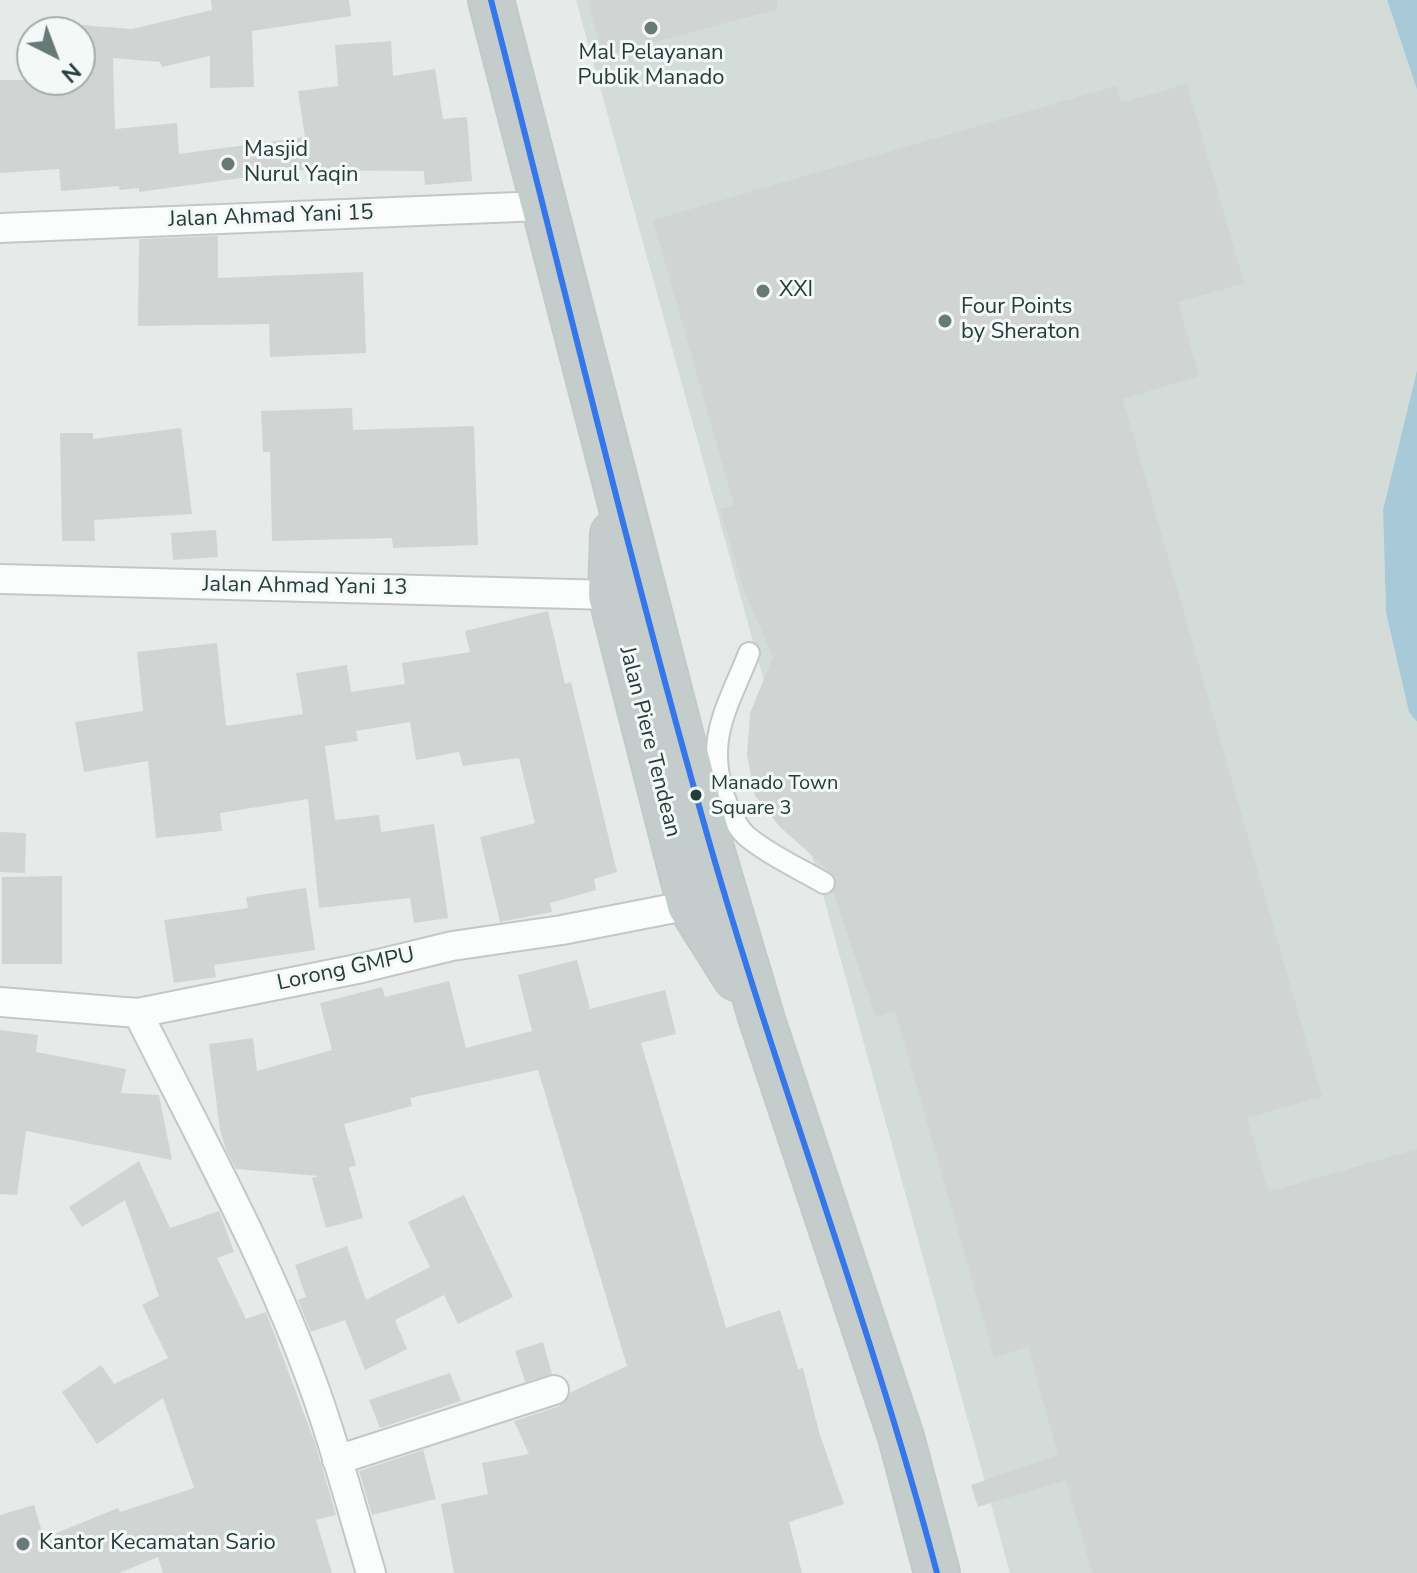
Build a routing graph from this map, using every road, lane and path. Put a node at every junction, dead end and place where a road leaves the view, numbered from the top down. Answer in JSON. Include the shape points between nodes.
{"nodes":[{"id":1,"x":491,"y":0,"type":"edge"},
{"id":2,"x":542,"y":206,"type":"junction"},
{"id":3,"x":0,"y":228,"type":"edge"},
{"id":4,"x":607,"y":444,"type":"junction"},
{"id":5,"x":0,"y":579,"type":"edge"},
{"id":6,"x":611,"y":595,"type":"junction"},
{"id":7,"x":749,"y":653,"type":"dead end"},
{"id":8,"x":672,"y":705,"type":"junction"},
{"id":9,"x":717,"y":734,"type":"junction"},
{"id":10,"x":748,"y":838,"type":"junction"},
{"id":11,"x":824,"y":883,"type":"dead end"},
{"id":12,"x":714,"y":894,"type":"junction"},
{"id":13,"x":0,"y":1002,"type":"edge"},
{"id":14,"x":138,"y":1013,"type":"junction"},
{"id":15,"x":554,"y":1390,"type":"dead end"},
{"id":16,"x":337,"y":1460,"type":"junction"},
{"id":17,"x":371,"y":1573,"type":"edge"},
{"id":18,"x":937,"y":1573,"type":"edge"}],
"edges":[{"from":1,"to":2,"type":"highway","name":"Jalan Piere Tendean"},
{"from":2,"to":3,"type":"street","name":"Jalan Ahmad Yani 15"},
{"from":2,"to":4,"type":"highway","name":"Jalan Piere Tendean"},
{"from":4,"to":6,"type":"highway","name":"Jalan Piere Tendean","via":[[614,550]]},
{"from":4,"to":8,"type":"highway","name":"Jalan Piere Tendean"},
{"from":5,"to":6,"type":"street","name":"Jalan Ahmad Yani 13"},
{"from":6,"to":12,"type":"highway","name":"Jalan Piere Tendean"},
{"from":7,"to":9,"type":"street"},
{"from":8,"to":9,"type":"street"},
{"from":8,"to":12,"type":"highway","name":"Jalan Piere Tendean"},
{"from":9,"to":10,"type":"street","via":[[718,778],[728,808]]},
{"from":10,"to":11,"type":"street"},
{"from":10,"to":12,"type":"street"},
{"from":12,"to":14,"type":"street","name":"Lorong GMPU","via":[[562,930],[452,946]]},
{"from":12,"to":18,"type":"highway","via":[[762,1020],[901,1437]]},
{"from":13,"to":14,"type":"street","name":"Lorong GMPU"},
{"from":14,"to":16,"type":"street","via":[[258,1255],[317,1394]]},
{"from":15,"to":16,"type":"street"},
{"from":16,"to":17,"type":"street"}]}
